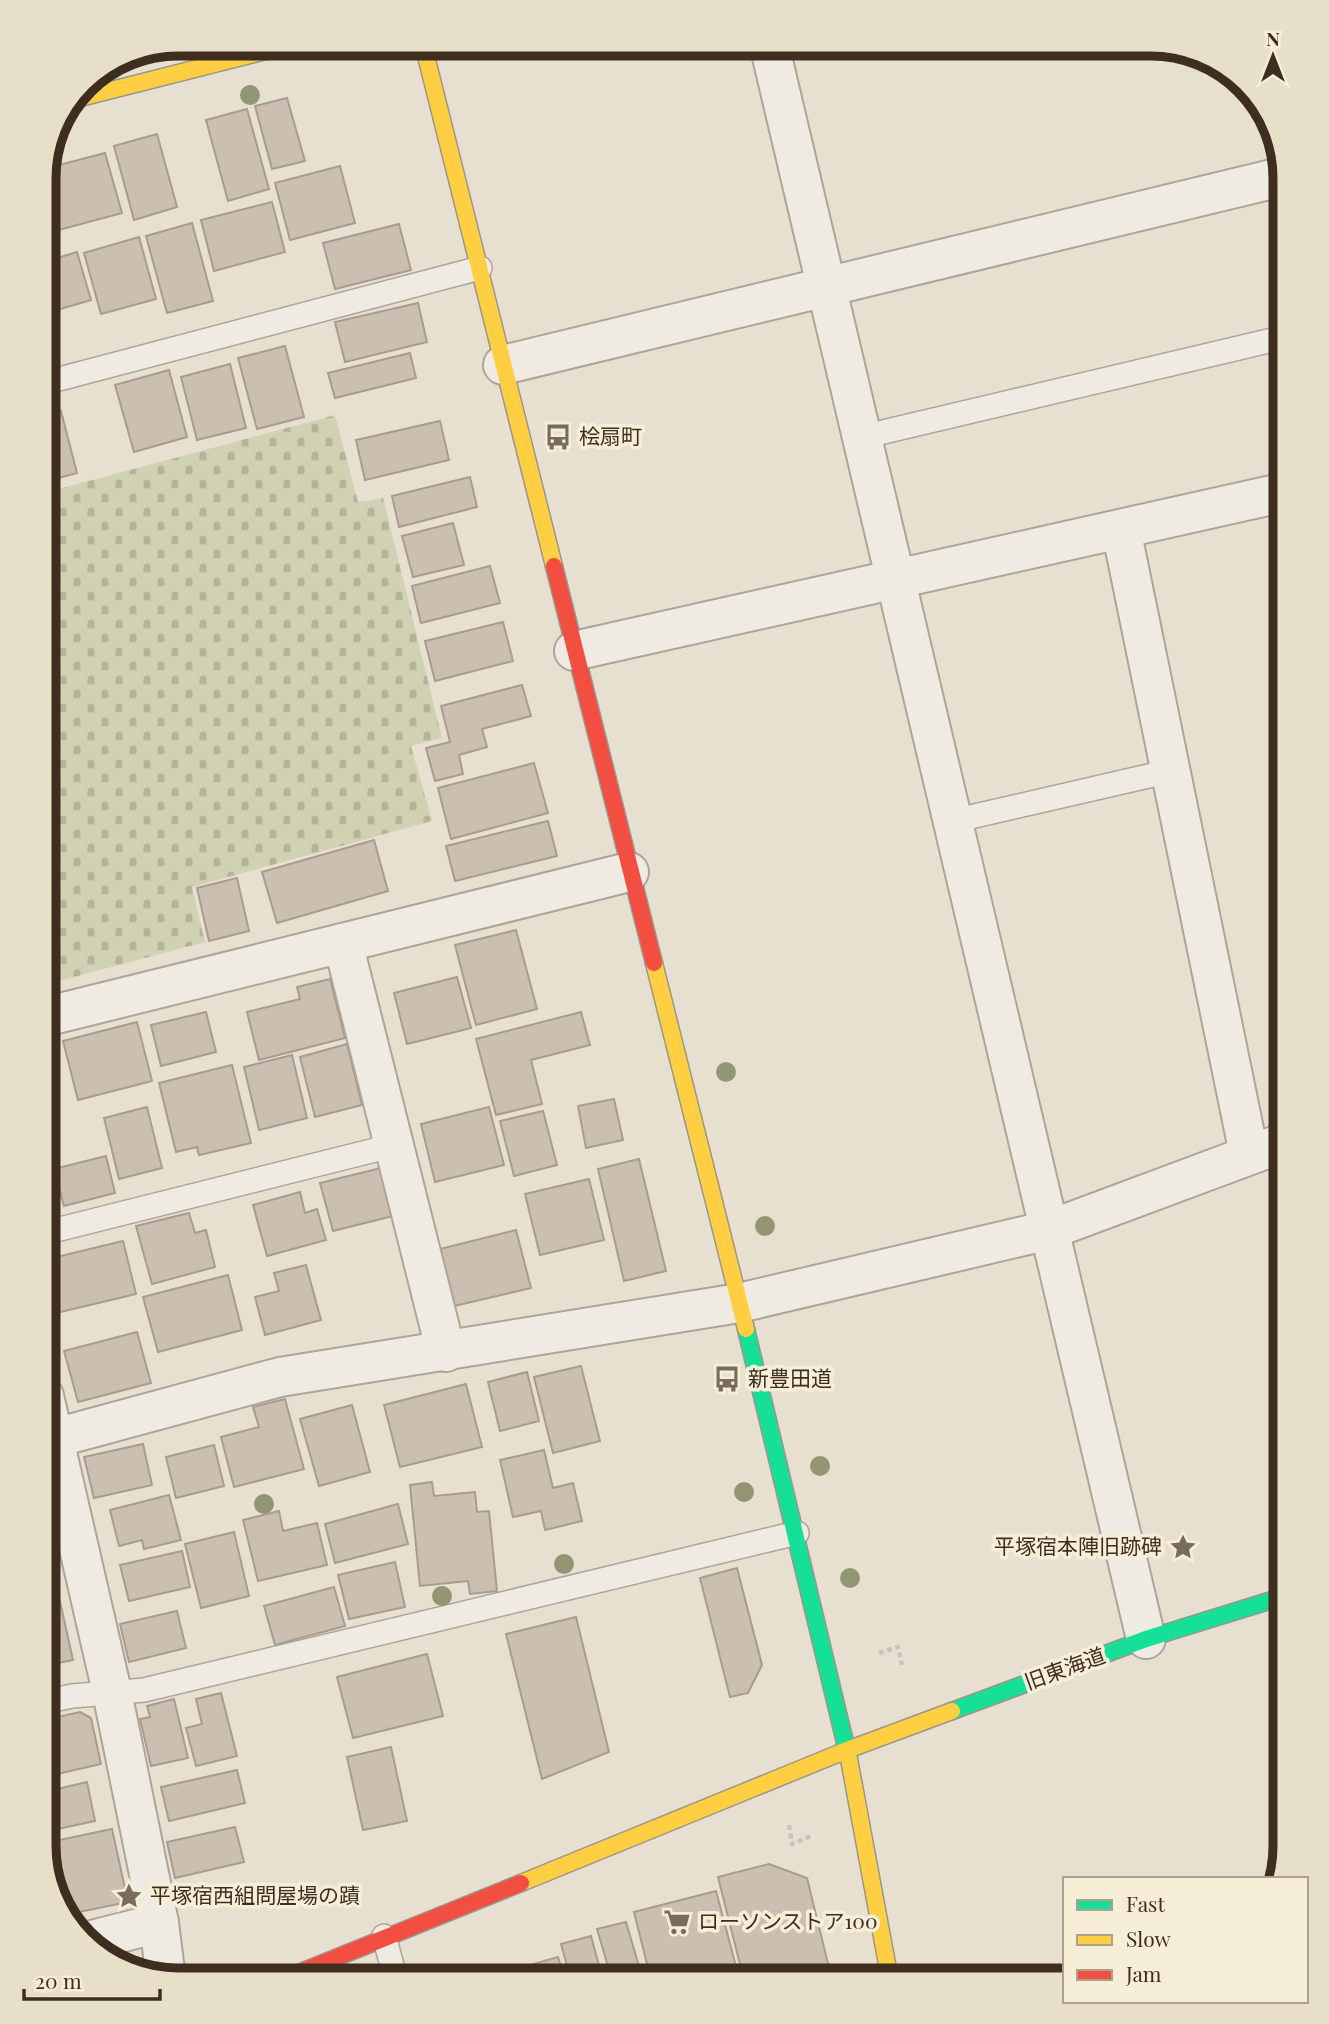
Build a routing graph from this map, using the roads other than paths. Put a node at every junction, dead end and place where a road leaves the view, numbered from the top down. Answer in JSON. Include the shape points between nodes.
{"nodes":[{"id":1,"x":246,"y":56,"type":"edge"},
{"id":2,"x":426,"y":56,"type":"edge"},
{"id":3,"x":772,"y":56,"type":"edge"},
{"id":4,"x":88,"y":96,"type":"edge"},
{"id":5,"x":1273,"y":179,"type":"edge"},
{"id":6,"x":480,"y":268,"type":"junction"},
{"id":7,"x":827,"y":287,"type":"junction"},
{"id":8,"x":1273,"y":340,"type":"edge"},
{"id":9,"x":503,"y":365,"type":"junction"},
{"id":10,"x":56,"y":380,"type":"edge"},
{"id":11,"x":862,"y":438,"type":"junction"},
{"id":12,"x":1273,"y":501,"type":"edge"},
{"id":13,"x":1121,"y":529,"type":"junction"},
{"id":14,"x":895,"y":578,"type":"junction"},
{"id":15,"x":574,"y":651,"type":"junction"},
{"id":16,"x":1171,"y":771,"type":"junction"},
{"id":17,"x":953,"y":821,"type":"junction"},
{"id":18,"x":629,"y":872,"type":"junction"},
{"id":19,"x":343,"y":943,"type":"junction"},
{"id":20,"x":56,"y":1014,"type":"edge"},
{"id":21,"x":395,"y":1145,"type":"junction"},
{"id":22,"x":1273,"y":1146,"type":"edge"},
{"id":23,"x":1249,"y":1154,"type":"junction"},
{"id":24,"x":56,"y":1230,"type":"edge"},
{"id":25,"x":1049,"y":1230,"type":"junction"},
{"id":26,"x":739,"y":1303,"type":"junction"},
{"id":27,"x":446,"y":1352,"type":"junction"},
{"id":28,"x":56,"y":1438,"type":"edge"},
{"id":29,"x":56,"y":1472,"type":"edge"},
{"id":30,"x":797,"y":1533,"type":"junction"},
{"id":31,"x":1273,"y":1600,"type":"edge"},
{"id":32,"x":1146,"y":1639,"type":"junction"},
{"id":33,"x":112,"y":1692,"type":"junction"},
{"id":34,"x":56,"y":1700,"type":"edge"},
{"id":35,"x":847,"y":1751,"type":"junction"},
{"id":36,"x":159,"y":1923,"type":"junction"},
{"id":37,"x":384,"y":1936,"type":"junction"},
{"id":38,"x":98,"y":1939,"type":"edge"},
{"id":39,"x":165,"y":1967,"type":"edge"},
{"id":40,"x":309,"y":1968,"type":"edge"},
{"id":41,"x":393,"y":1968,"type":"edge"},
{"id":42,"x":888,"y":1968,"type":"edge"}],
"edges":[{"from":1,"to":4,"type":"street"},
{"from":2,"to":6,"type":"street"},
{"from":3,"to":7,"type":"street"},
{"from":5,"to":7,"type":"street"},
{"from":6,"to":9,"type":"street"},
{"from":6,"to":10,"type":"lane"},
{"from":7,"to":9,"type":"street"},
{"from":7,"to":11,"type":"street"},
{"from":8,"to":11,"type":"lane"},
{"from":9,"to":15,"type":"street"},
{"from":11,"to":14,"type":"street"},
{"from":12,"to":13,"type":"street"},
{"from":13,"to":14,"type":"street"},
{"from":13,"to":16,"type":"street"},
{"from":14,"to":15,"type":"street"},
{"from":14,"to":17,"type":"street"},
{"from":15,"to":18,"type":"street"},
{"from":16,"to":17,"type":"lane"},
{"from":16,"to":23,"type":"street"},
{"from":17,"to":25,"type":"street"},
{"from":18,"to":19,"type":"street"},
{"from":18,"to":26,"type":"street"},
{"from":19,"to":20,"type":"street"},
{"from":19,"to":21,"type":"street"},
{"from":21,"to":24,"type":"lane"},
{"from":21,"to":27,"type":"street"},
{"from":22,"to":23,"type":"street"},
{"from":23,"to":25,"type":"street"},
{"from":25,"to":26,"type":"street"},
{"from":25,"to":32,"type":"street"},
{"from":26,"to":27,"type":"street"},
{"from":26,"to":30,"type":"street"},
{"from":27,"to":28,"type":"street","via":[[280,1377]]},
{"from":29,"to":33,"type":"street"},
{"from":30,"to":33,"type":"lane","via":[[144,1690]]},
{"from":30,"to":35,"type":"street"},
{"from":31,"to":32,"type":"street","name":"旧東海道"},
{"from":32,"to":35,"type":"street","name":"旧東海道"},
{"from":33,"to":34,"type":"lane"},
{"from":33,"to":36,"type":"street"},
{"from":35,"to":37,"type":"street","name":"旧東海道"},
{"from":35,"to":42,"type":"street"},
{"from":36,"to":38,"type":"street"},
{"from":36,"to":39,"type":"street"},
{"from":37,"to":40,"type":"street","name":"旧東海道"},
{"from":37,"to":41,"type":"lane"}]}
